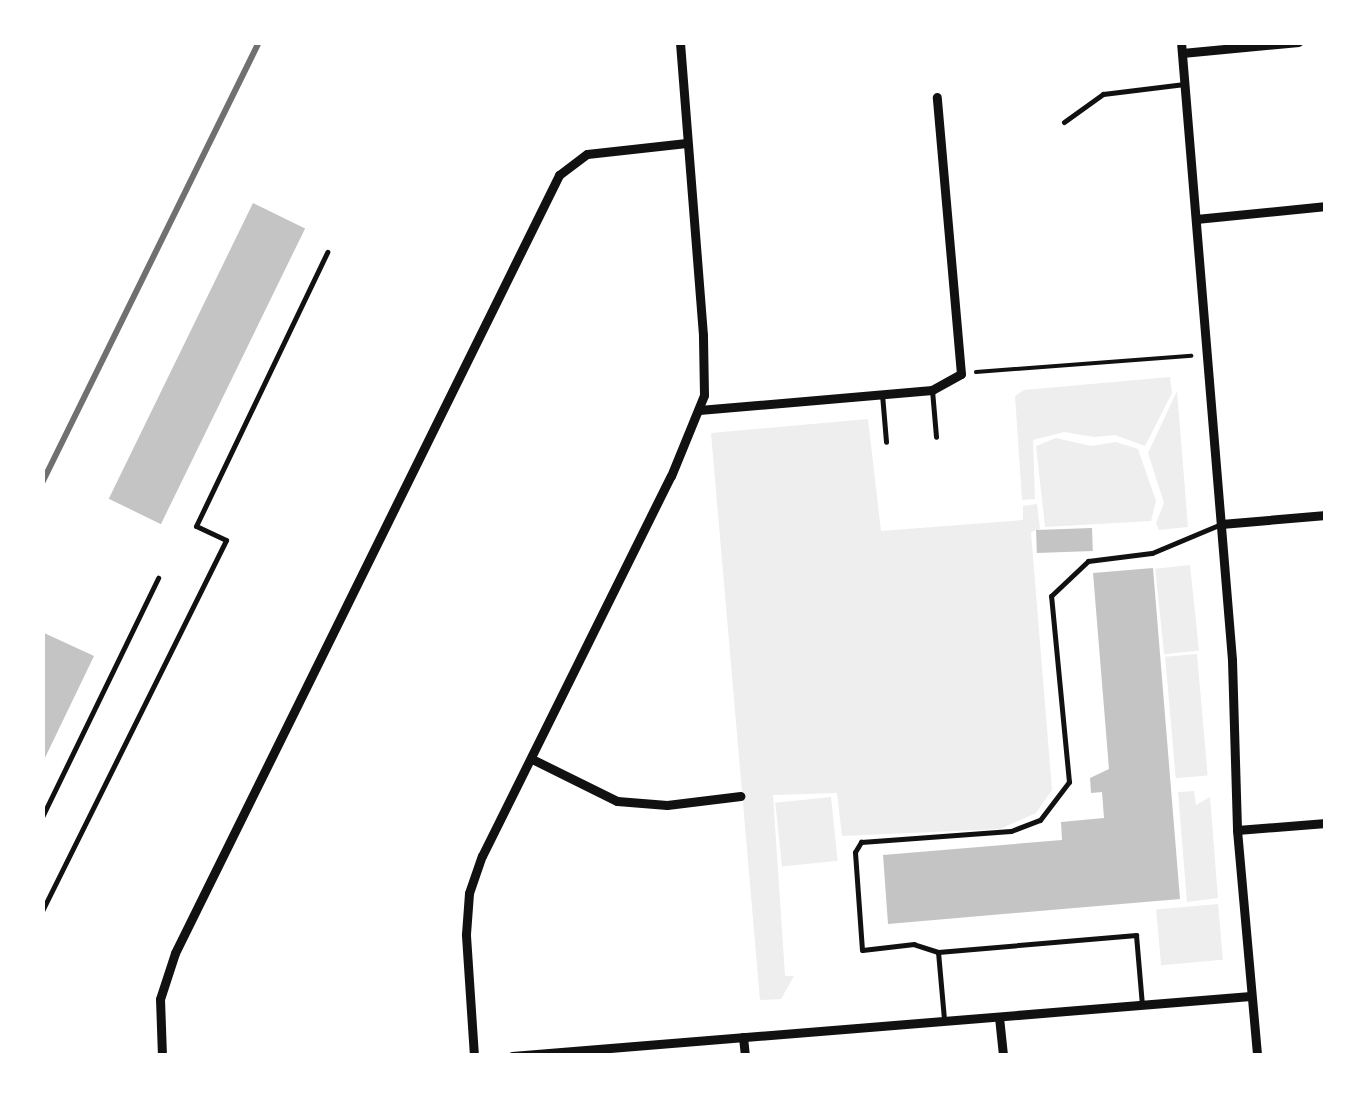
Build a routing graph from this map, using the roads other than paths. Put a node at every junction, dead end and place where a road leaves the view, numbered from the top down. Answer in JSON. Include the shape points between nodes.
{"nodes":[{"id":1,"x":680,"y":42,"type":"edge"},
{"id":2,"x":1298,"y":42,"type":"edge"},
{"id":3,"x":1182,"y":48,"type":"edge"},
{"id":4,"x":1184,"y":84,"type":"junction"},
{"id":5,"x":937,"y":97,"type":"dead end"},
{"id":6,"x":1064,"y":122,"type":"dead end"},
{"id":7,"x":686,"y":142,"type":"junction"},
{"id":8,"x":1326,"y":206,"type":"edge"},
{"id":9,"x":1196,"y":219,"type":"junction"},
{"id":10,"x":327,"y":252,"type":"dead end"},
{"id":11,"x":932,"y":390,"type":"junction"},
{"id":12,"x":882,"y":394,"type":"junction"},
{"id":13,"x":699,"y":410,"type":"junction"},
{"id":14,"x":936,"y":437,"type":"dead end"},
{"id":15,"x":886,"y":442,"type":"dead end"},
{"id":16,"x":1326,"y":516,"type":"edge"},
{"id":17,"x":1221,"y":524,"type":"junction"},
{"id":18,"x":158,"y":578,"type":"dead end"},
{"id":19,"x":532,"y":759,"type":"junction"},
{"id":20,"x":740,"y":796,"type":"dead end"},
{"id":21,"x":42,"y":818,"type":"edge"},
{"id":22,"x":1326,"y":823,"type":"edge"},
{"id":23,"x":1237,"y":830,"type":"junction"},
{"id":24,"x":42,"y":911,"type":"edge"},
{"id":25,"x":938,"y":952,"type":"junction"},
{"id":26,"x":1252,"y":996,"type":"junction"},
{"id":27,"x":1142,"y":1005,"type":"junction"},
{"id":28,"x":1000,"y":1017,"type":"junction"},
{"id":29,"x":944,"y":1021,"type":"junction"},
{"id":30,"x":743,"y":1037,"type":"junction"},
{"id":31,"x":162,"y":1056,"type":"edge"},
{"id":32,"x":474,"y":1056,"type":"edge"},
{"id":33,"x":512,"y":1056,"type":"edge"},
{"id":34,"x":744,"y":1056,"type":"edge"},
{"id":35,"x":1002,"y":1056,"type":"edge"},
{"id":36,"x":1257,"y":1056,"type":"edge"}],
"edges":[{"from":1,"to":7,"type":"street"},
{"from":2,"to":3,"type":"street"},
{"from":3,"to":4,"type":"street"},
{"from":4,"to":6,"type":"lane","via":[[1103,94]]},
{"from":4,"to":9,"type":"street"},
{"from":5,"to":11,"type":"street","via":[[962,374]]},
{"from":7,"to":13,"type":"street","via":[[703,335]]},
{"from":7,"to":31,"type":"street","via":[[587,154],[559,175],[174,953],[160,999]]},
{"from":8,"to":9,"type":"street"},
{"from":9,"to":17,"type":"street"},
{"from":10,"to":24,"type":"lane","via":[[196,526],[226,540]]},
{"from":11,"to":12,"type":"street"},
{"from":11,"to":14,"type":"lane"},
{"from":12,"to":13,"type":"street"},
{"from":12,"to":15,"type":"lane"},
{"from":13,"to":19,"type":"street"},
{"from":16,"to":17,"type":"street"},
{"from":17,"to":23,"type":"street"},
{"from":17,"to":25,"type":"lane","via":[[1152,553],[1088,561],[1052,596],[1069,782],[1040,820],[1010,831],[861,842],[855,852],[862,950],[914,944]]},
{"from":18,"to":21,"type":"lane"},
{"from":19,"to":20,"type":"street","via":[[600,794],[637,804]]},
{"from":19,"to":32,"type":"street","via":[[469,893]]},
{"from":22,"to":23,"type":"street"},
{"from":23,"to":26,"type":"street"},
{"from":25,"to":27,"type":"lane","via":[[1136,935]]},
{"from":25,"to":29,"type":"lane"},
{"from":26,"to":27,"type":"street"},
{"from":26,"to":36,"type":"street"},
{"from":27,"to":28,"type":"street"},
{"from":28,"to":29,"type":"street"},
{"from":28,"to":35,"type":"street"},
{"from":29,"to":30,"type":"street"},
{"from":30,"to":33,"type":"street"},
{"from":30,"to":34,"type":"street"}]}
